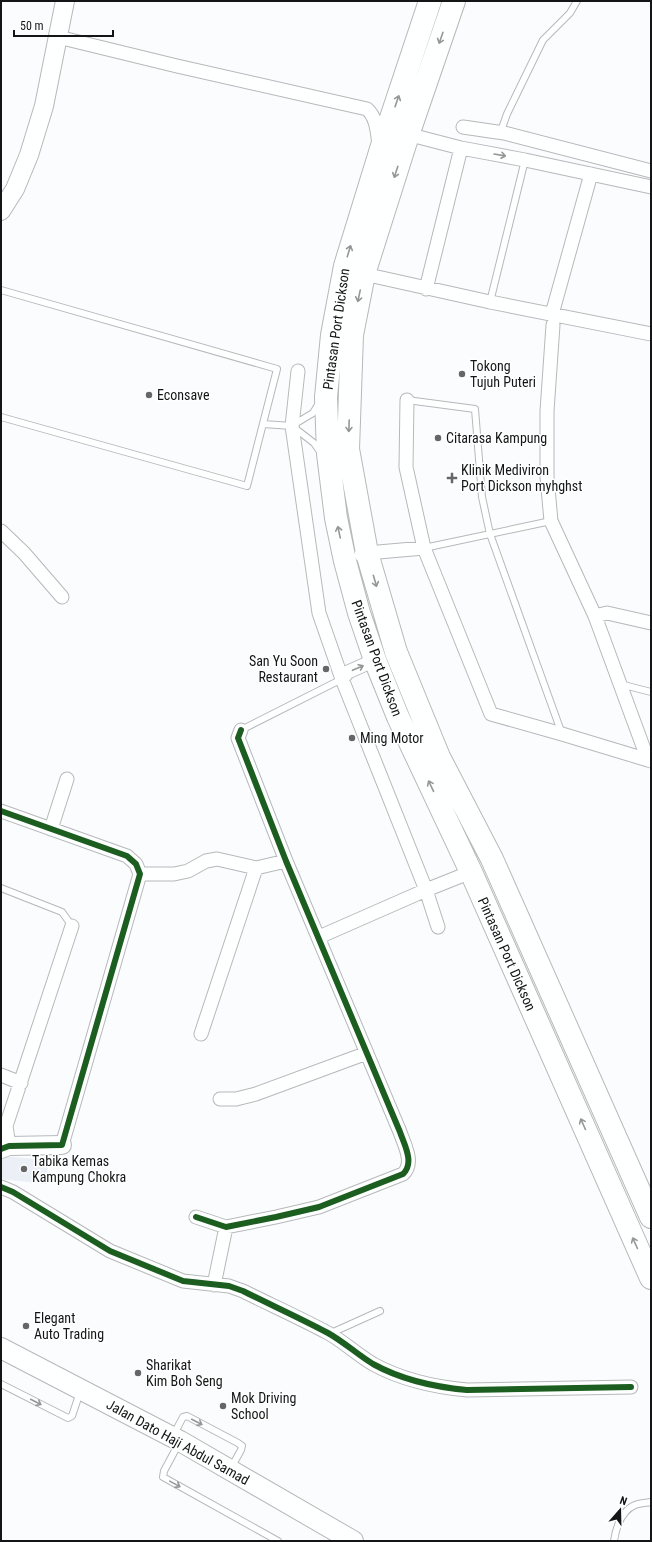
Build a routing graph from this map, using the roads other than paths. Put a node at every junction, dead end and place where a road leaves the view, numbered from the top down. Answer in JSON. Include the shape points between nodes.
{"nodes":[{"id":1,"x":65,"y":1,"type":"edge"},
{"id":2,"x":430,"y":1,"type":"edge"},
{"id":3,"x":454,"y":1,"type":"edge"},
{"id":4,"x":577,"y":1,"type":"edge"},
{"id":5,"x":58,"y":37,"type":"junction"},
{"id":6,"x":463,"y":127,"type":"dead end"},
{"id":7,"x":387,"y":129,"type":"junction"},
{"id":8,"x":504,"y":133,"type":"junction"},
{"id":9,"x":408,"y":135,"type":"junction"},
{"id":10,"x":462,"y":148,"type":"junction"},
{"id":11,"x":380,"y":152,"type":"junction"},
{"id":12,"x":525,"y":160,"type":"junction"},
{"id":13,"x":651,"y":171,"type":"edge"},
{"id":14,"x":591,"y":174,"type":"junction"},
{"id":15,"x":651,"y":187,"type":"edge"},
{"id":16,"x":1,"y":210,"type":"edge"},
{"id":17,"x":364,"y":274,"type":"junction"},
{"id":18,"x":426,"y":289,"type":"junction"},
{"id":19,"x":1,"y":290,"type":"edge"},
{"id":20,"x":490,"y":302,"type":"junction"},
{"id":21,"x":552,"y":319,"type":"junction"},
{"id":22,"x":651,"y":334,"type":"edge"},
{"id":23,"x":298,"y":371,"type":"dead end"},
{"id":24,"x":327,"y":383,"type":"junction"},
{"id":25,"x":407,"y":400,"type":"joint"},
{"id":26,"x":1,"y":417,"type":"edge"},
{"id":27,"x":263,"y":424,"type":"junction"},
{"id":28,"x":292,"y":426,"type":"junction"},
{"id":29,"x":332,"y":488,"type":"junction"},
{"id":30,"x":551,"y":521,"type":"junction"},
{"id":31,"x":1,"y":531,"type":"edge"},
{"id":32,"x":490,"y":534,"type":"junction"},
{"id":33,"x":424,"y":548,"type":"junction"},
{"id":34,"x":367,"y":554,"type":"junction"},
{"id":35,"x":345,"y":561,"type":"junction"},
{"id":36,"x":62,"y":597,"type":"dead end"},
{"id":37,"x":595,"y":616,"type":"junction"},
{"id":38,"x":651,"y":623,"type":"edge"},
{"id":39,"x":376,"y":660,"type":"junction"},
{"id":40,"x":342,"y":679,"type":"junction"},
{"id":41,"x":620,"y":684,"type":"junction"},
{"id":42,"x":651,"y":692,"type":"edge"},
{"id":43,"x":241,"y":730,"type":"joint"},
{"id":44,"x":562,"y":734,"type":"junction"},
{"id":45,"x":439,"y":757,"type":"junction"},
{"id":46,"x":649,"y":760,"type":"edge"},
{"id":47,"x":67,"y":779,"type":"dead end"},
{"id":48,"x":1,"y":811,"type":"edge"},
{"id":49,"x":51,"y":829,"type":"junction"},
{"id":50,"x":286,"y":861,"type":"junction"},
{"id":51,"x":256,"y":868,"type":"junction"},
{"id":52,"x":471,"y":872,"type":"junction"},
{"id":53,"x":140,"y":874,"type":"junction"},
{"id":54,"x":1,"y":888,"type":"edge"},
{"id":55,"x":426,"y":890,"type":"junction"},
{"id":56,"x":72,"y":926,"type":"joint"},
{"id":57,"x":438,"y":927,"type":"dead end"},
{"id":58,"x":319,"y":937,"type":"junction"},
{"id":59,"x":526,"y":937,"type":"junction"},
{"id":60,"x":201,"y":1034,"type":"dead end"},
{"id":61,"x":367,"y":1053,"type":"junction"},
{"id":62,"x":1,"y":1075,"type":"edge"},
{"id":63,"x":21,"y":1083,"type":"junction"},
{"id":64,"x":220,"y":1099,"type":"dead end"},
{"id":65,"x":62,"y":1145,"type":"joint"},
{"id":66,"x":5,"y":1148,"type":"edge"},
{"id":67,"x":1,"y":1187,"type":"edge"},
{"id":68,"x":196,"y":1217,"type":"dead end"},
{"id":69,"x":651,"y":1217,"type":"edge"},
{"id":70,"x":226,"y":1227,"type":"junction"},
{"id":71,"x":651,"y":1278,"type":"edge"},
{"id":72,"x":214,"y":1285,"type":"junction"},
{"id":73,"x":380,"y":1311,"type":"dead end"},
{"id":74,"x":329,"y":1334,"type":"junction"},
{"id":75,"x":1,"y":1348,"type":"edge"},
{"id":76,"x":1,"y":1384,"type":"edge"},
{"id":77,"x":631,"y":1387,"type":"dead end"},
{"id":78,"x":81,"y":1389,"type":"junction"},
{"id":79,"x":176,"y":1439,"type":"junction"},
{"id":80,"x":230,"y":1470,"type":"junction"},
{"id":81,"x":651,"y":1502,"type":"edge"},
{"id":82,"x":278,"y":1541,"type":"edge"},
{"id":83,"x":354,"y":1541,"type":"edge"},
{"id":84,"x":614,"y":1541,"type":"edge"}],
"edges":[{"from":1,"to":5,"type":"street"},
{"from":7,"to":2,"type":"highway","name":"Pintasan Port Dickson","one_way":true},
{"from":3,"to":9,"type":"highway","name":"Pintasan Port Dickson","one_way":true},
{"from":4,"to":8,"type":"lane","via":[[570,13],[543,40],[507,114],[502,128]]},
{"from":5,"to":11,"type":"street","via":[[367,109],[375,121]]},
{"from":5,"to":16,"type":"street","via":[[44,106],[29,155],[15,189]]},
{"from":6,"to":8,"type":"street"},
{"from":7,"to":9,"type":"street"},
{"from":7,"to":11,"type":"highway","name":"Pintasan Port Dickson"},
{"from":8,"to":13,"type":"street"},
{"from":9,"to":10,"type":"street"},
{"from":9,"to":17,"type":"highway","name":"Pintasan Port Dickson","one_way":true},
{"from":10,"to":12,"type":"street","one_way":true},
{"from":10,"to":18,"type":"street"},
{"from":24,"to":11,"type":"highway","name":"Pintasan Port Dickson","one_way":true,"via":[[332,335],[345,266]]},
{"from":12,"to":14,"type":"street"},
{"from":12,"to":20,"type":"lane"},
{"from":14,"to":15,"type":"street"},
{"from":14,"to":21,"type":"street"},
{"from":17,"to":18,"type":"street"},
{"from":17,"to":34,"type":"highway","name":"Pintasan Port Dickson","one_way":true,"via":[[352,335],[348,449]]},
{"from":18,"to":20,"type":"street"},
{"from":19,"to":27,"type":"lane","via":[[277,370]]},
{"from":20,"to":21,"type":"street"},
{"from":21,"to":22,"type":"street"},
{"from":21,"to":30,"type":"street","via":[[547,411],[547,477]]},
{"from":23,"to":28,"type":"street"},
{"from":24,"to":28,"type":"lane","via":[[313,413]]},
{"from":24,"to":29,"type":"highway","name":"Pintasan Port Dickson"},
{"from":25,"to":32,"type":"lane","via":[[475,409],[482,497]]},
{"from":25,"to":33,"type":"street","via":[[406,467]]},
{"from":26,"to":27,"type":"lane","via":[[247,486]]},
{"from":27,"to":28,"type":"lane"},
{"from":28,"to":29,"type":"lane","via":[[314,443],[323,456]]},
{"from":28,"to":40,"type":"street","via":[[319,613]]},
{"from":35,"to":29,"type":"highway","name":"Pintasan Port Dickson","one_way":true},
{"from":30,"to":32,"type":"lane"},
{"from":30,"to":37,"type":"street"},
{"from":31,"to":36,"type":"street"},
{"from":32,"to":33,"type":"lane"},
{"from":32,"to":44,"type":"lane"},
{"from":33,"to":34,"type":"street"},
{"from":33,"to":44,"type":"street","via":[[491,714]]},
{"from":34,"to":35,"type":"street"},
{"from":34,"to":45,"type":"highway","name":"Pintasan Port Dickson","one_way":true,"via":[[396,652]]},
{"from":35,"to":39,"type":"highway","name":"Pintasan Port Dickson","via":[[359,613]]},
{"from":37,"to":38,"type":"street","via":[[607,613]]},
{"from":37,"to":41,"type":"street"},
{"from":40,"to":39,"type":"street","one_way":true,"via":[[348,672]]},
{"from":52,"to":39,"type":"highway","name":"Pintasan Port Dickson","one_way":true,"via":[[402,724]]},
{"from":40,"to":43,"type":"lane"},
{"from":40,"to":55,"type":"street"},
{"from":41,"to":42,"type":"lane"},
{"from":41,"to":46,"type":"street"},
{"from":43,"to":50,"type":"street","via":[[238,738]]},
{"from":44,"to":46,"type":"street"},
{"from":45,"to":52,"type":"highway","via":[[449,794],[476,852],[477,863]]},
{"from":45,"to":59,"type":"highway","name":"Pintasan Port Dickson","via":[[492,859]]},
{"from":47,"to":49,"type":"street"},
{"from":48,"to":49,"type":"street"},
{"from":49,"to":53,"type":"street","via":[[127,856],[136,864]]},
{"from":50,"to":51,"type":"street"},
{"from":50,"to":58,"type":"street"},
{"from":51,"to":53,"type":"street","via":[[217,859],[174,874]]},
{"from":51,"to":60,"type":"street"},
{"from":52,"to":55,"type":"street"},
{"from":52,"to":59,"type":"highway","via":[[481,870],[489,875]]},
{"from":71,"to":52,"type":"highway","name":"Pintasan Port Dickson","one_way":true},
{"from":53,"to":65,"type":"street"},
{"from":54,"to":56,"type":"lane","via":[[62,912]]},
{"from":55,"to":57,"type":"street"},
{"from":55,"to":58,"type":"street"},
{"from":56,"to":63,"type":"street"},
{"from":58,"to":61,"type":"street"},
{"from":59,"to":69,"type":"highway","name":"Pintasan Port Dickson"},
{"from":61,"to":64,"type":"street","via":[[256,1094],[236,1099]]},
{"from":61,"to":70,"type":"street","via":[[408,1153],[406,1171],[319,1207]]},
{"from":62,"to":63,"type":"street"},
{"from":63,"to":66,"type":"street","via":[[6,1126]]},
{"from":65,"to":66,"type":"street"},
{"from":67,"to":72,"type":"street","via":[[110,1251],[183,1281]]},
{"from":68,"to":70,"type":"street"},
{"from":70,"to":72,"type":"street"},
{"from":72,"to":74,"type":"street","via":[[229,1286],[243,1291]]},
{"from":73,"to":74,"type":"lane"},
{"from":74,"to":77,"type":"street","via":[[381,1368],[440,1388],[467,1390]]},
{"from":75,"to":78,"type":"main road","name":"Jalan Dato Haji Abdul Samad"},
{"from":76,"to":78,"type":"lane","one_way":true,"via":[[68,1418],[72,1416]]},
{"from":78,"to":79,"type":"main road","name":"Jalan Dato Haji Abdul Samad"},
{"from":79,"to":80,"type":"main road","name":"Jalan Dato Haji Abdul Samad"},
{"from":79,"to":80,"type":"lane","one_way":true,"via":[[183,1417],[187,1416],[238,1443],[242,1446],[241,1450]]},
{"from":79,"to":82,"type":"lane","one_way":true,"via":[[163,1477]]},
{"from":80,"to":83,"type":"main road","name":"Jalan Dato Haji Abdul Samad","via":[[335,1533]]},
{"from":81,"to":84,"type":"lane","via":[[634,1506],[622,1516],[616,1528]]}]}
